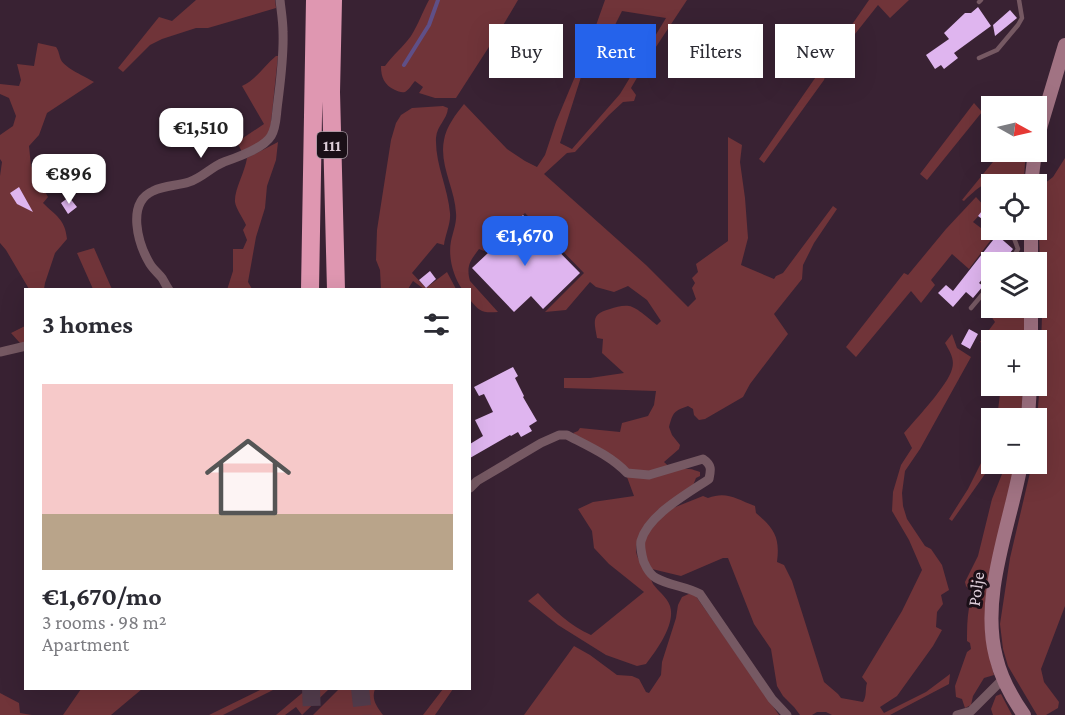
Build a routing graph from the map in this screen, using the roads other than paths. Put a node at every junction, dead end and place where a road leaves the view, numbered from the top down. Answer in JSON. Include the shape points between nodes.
{"nodes":[{"id":1,"x":280,"y":0,"type":"edge"},
{"id":2,"x":315,"y":0,"type":"edge"},
{"id":3,"x":333,"y":0,"type":"edge"},
{"id":4,"x":1019,"y":0,"type":"edge"},
{"id":5,"x":1065,"y":45,"type":"edge"},
{"id":6,"x":979,"y":58,"type":"dead end"},
{"id":7,"x":1047,"y":105,"type":"edge"},
{"id":8,"x":168,"y":288,"type":"edge"},
{"id":9,"x":310,"y":288,"type":"edge"},
{"id":10,"x":336,"y":288,"type":"edge"},
{"id":11,"x":981,"y":296,"type":"edge"},
{"id":12,"x":971,"y":308,"type":"dead end"},
{"id":13,"x":24,"y":346,"type":"edge"},
{"id":14,"x":0,"y":352,"type":"edge"},
{"id":15,"x":1019,"y":474,"type":"edge"},
{"id":16,"x":471,"y":487,"type":"edge"},
{"id":17,"x":1004,"y":679,"type":"junction"},
{"id":18,"x":787,"y":715,"type":"edge"},
{"id":19,"x":957,"y":715,"type":"edge"},
{"id":20,"x":1023,"y":715,"type":"edge"}],
"edges":[{"from":1,"to":8,"type":"street","via":[[281,79],[270,139],[199,178],[154,190],[145,196],[139,208],[138,239],[150,265]]},
{"from":2,"to":9,"type":"highway","number":"111"},
{"from":3,"to":10,"type":"highway","number":"111"},
{"from":4,"to":6,"type":"lane","via":[[1022,18],[1018,26],[997,50]]},
{"from":5,"to":7,"type":"street"},
{"from":11,"to":12,"type":"lane"},
{"from":13,"to":14,"type":"street"},
{"from":15,"to":17,"type":"street","name":"Polje","via":[[990,618],[996,659]]},
{"from":16,"to":18,"type":"street","via":[[559,435],[567,435],[609,458],[627,473],[649,475],[703,459],[709,463],[709,479],[666,507],[645,531],[640,544],[643,562],[654,577],[700,594]]},
{"from":17,"to":19,"type":"street","via":[[971,711]]},
{"from":17,"to":20,"type":"street","name":"Polje"}]}
